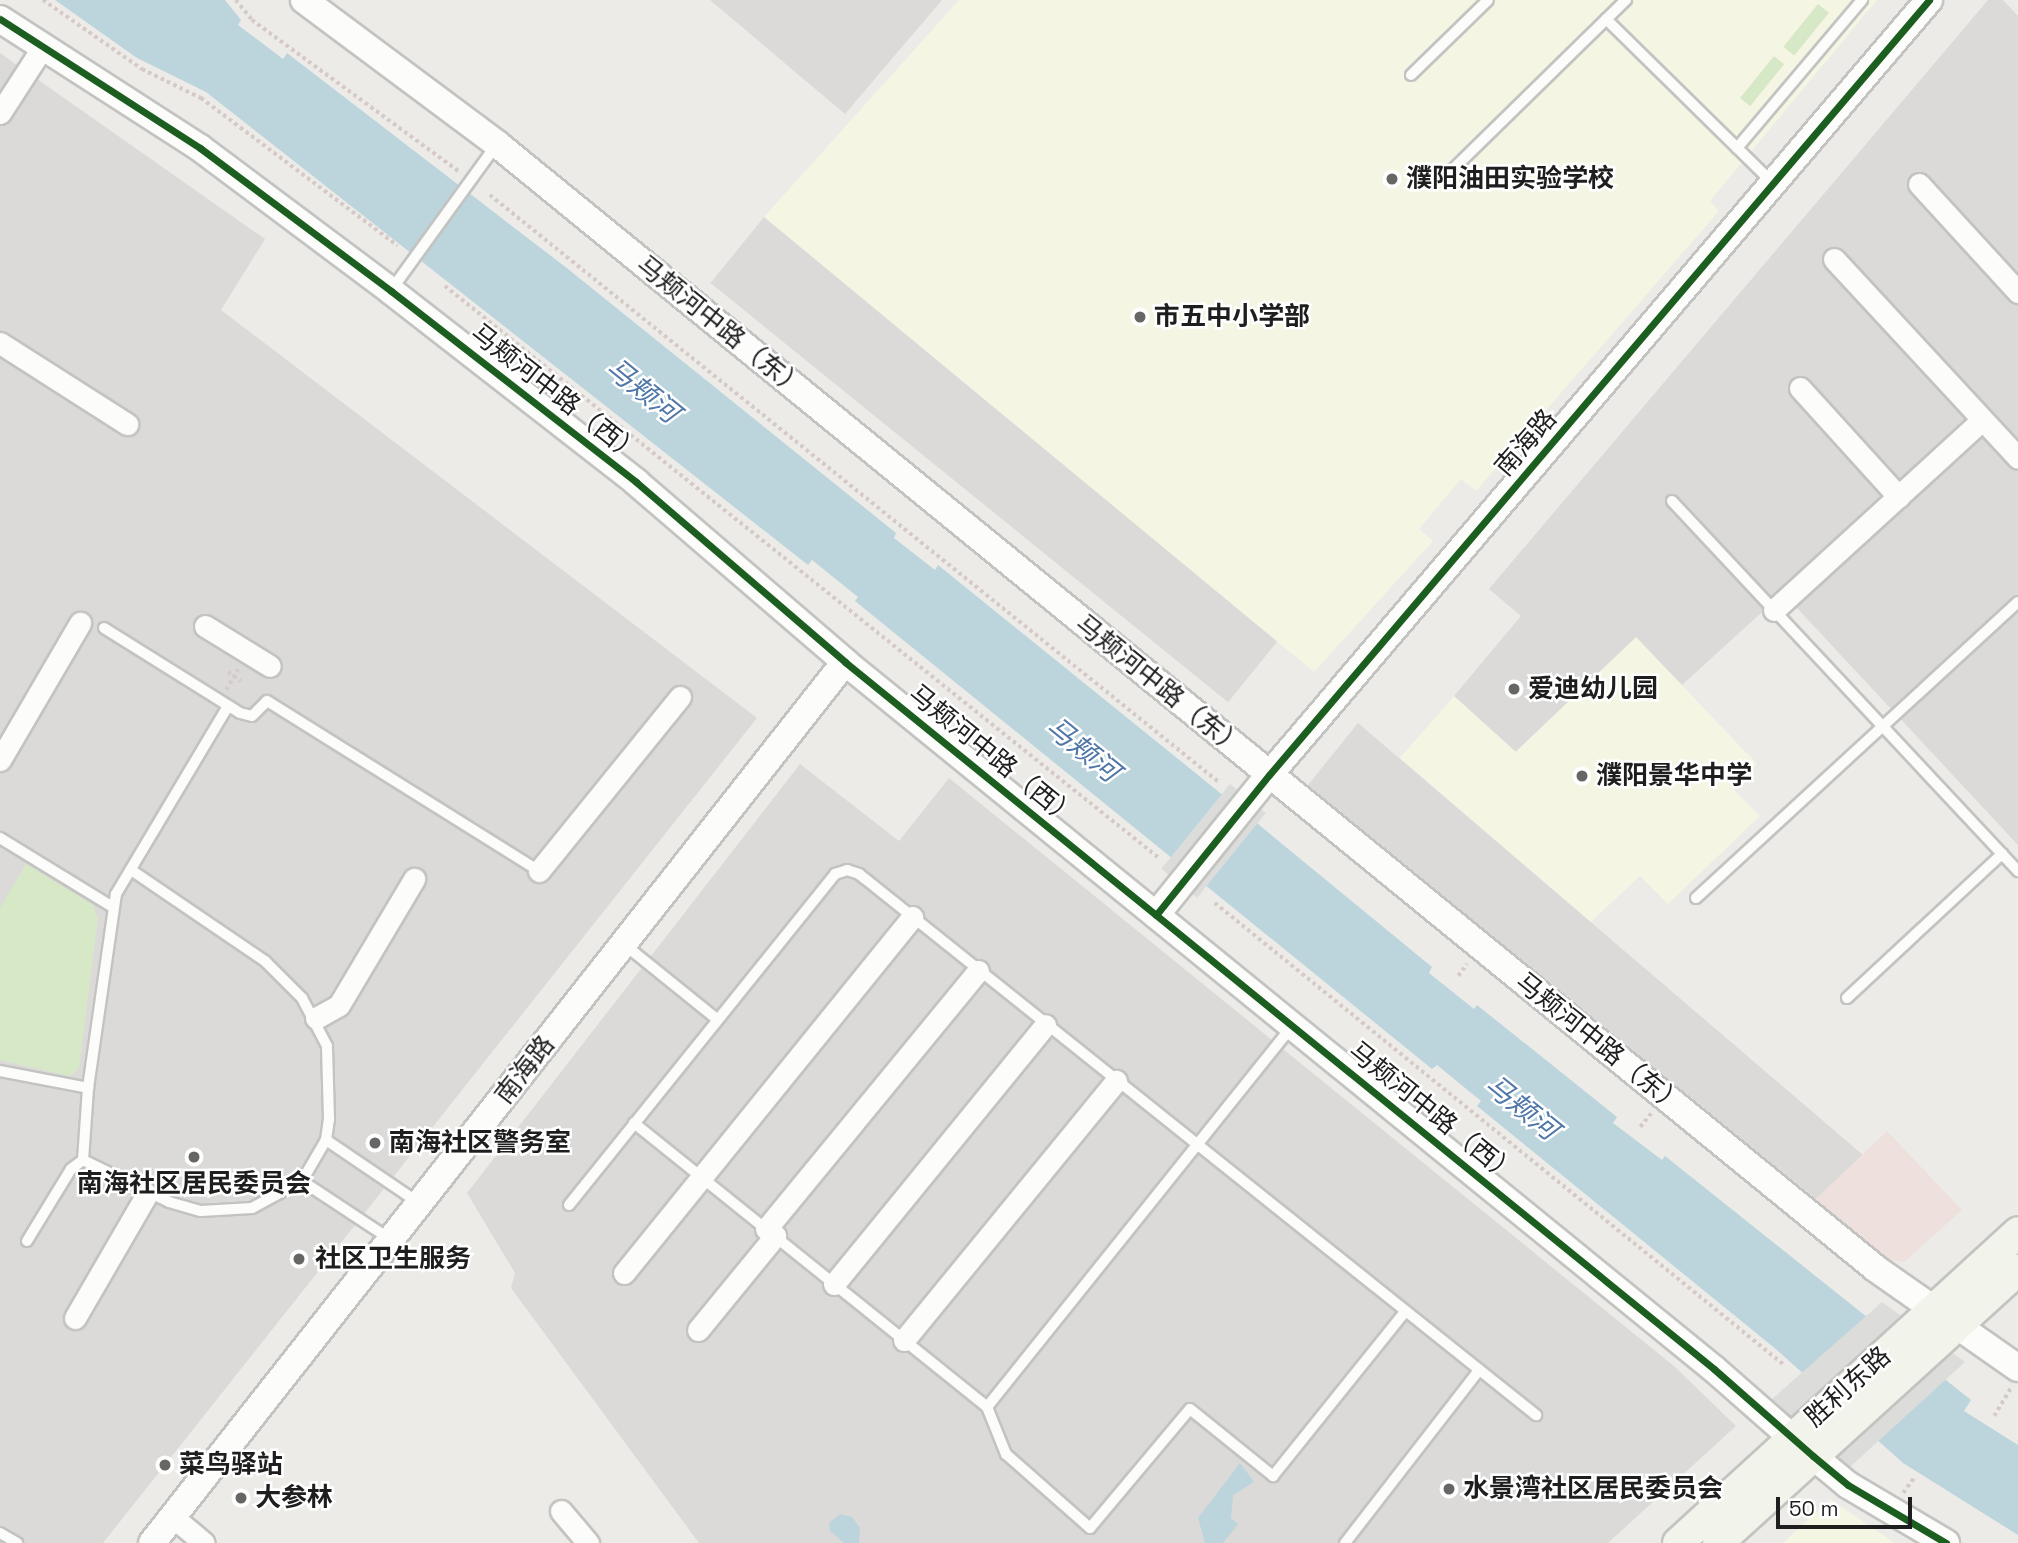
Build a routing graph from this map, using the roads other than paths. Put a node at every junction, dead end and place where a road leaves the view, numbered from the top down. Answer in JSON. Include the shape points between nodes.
{"nodes":[{"id":1,"x":304,"y":0,"type":"edge"},
{"id":2,"x":1470,"y":0,"type":"edge"},
{"id":3,"x":1626,"y":0,"type":"edge"},
{"id":4,"x":1862,"y":0,"type":"edge"},
{"id":5,"x":1929,"y":0,"type":"edge"},
{"id":6,"x":1484,"y":4,"type":"edge"},
{"id":7,"x":0,"y":19,"type":"edge"},
{"id":8,"x":1606,"y":19,"type":"junction"},
{"id":9,"x":42,"y":48,"type":"junction"},
{"id":10,"x":1411,"y":75,"type":"dead end"},
{"id":11,"x":0,"y":113,"type":"edge"},
{"id":12,"x":497,"y":145,"type":"junction"},
{"id":13,"x":1737,"y":148,"type":"junction"},
{"id":14,"x":1444,"y":178,"type":"dead end"},
{"id":15,"x":1775,"y":184,"type":"junction"},
{"id":16,"x":1919,"y":184,"type":"dead end"},
{"id":17,"x":1834,"y":259,"type":"dead end"},
{"id":18,"x":391,"y":290,"type":"junction"},
{"id":19,"x":2018,"y":292,"type":"edge"},
{"id":20,"x":0,"y":343,"type":"edge"},
{"id":21,"x":1800,"y":388,"type":"dead end"},
{"id":22,"x":1982,"y":419,"type":"junction"},
{"id":23,"x":127,"y":424,"type":"dead end"},
{"id":24,"x":2018,"y":458,"type":"edge"},
{"id":25,"x":1899,"y":497,"type":"junction"},
{"id":26,"x":1672,"y":501,"type":"dead end"},
{"id":27,"x":2018,"y":602,"type":"edge"},
{"id":28,"x":1774,"y":610,"type":"junction"},
{"id":29,"x":80,"y":623,"type":"dead end"},
{"id":30,"x":205,"y":626,"type":"dead end"},
{"id":31,"x":104,"y":628,"type":"dead end"},
{"id":32,"x":845,"y":662,"type":"junction"},
{"id":33,"x":270,"y":666,"type":"dead end"},
{"id":34,"x":680,"y":697,"type":"dead end"},
{"id":35,"x":224,"y":703,"type":"junction"},
{"id":36,"x":1882,"y":727,"type":"junction"},
{"id":37,"x":0,"y":760,"type":"edge"},
{"id":38,"x":1269,"y":775,"type":"junction"},
{"id":39,"x":0,"y":838,"type":"edge"},
{"id":40,"x":2002,"y":854,"type":"junction"},
{"id":41,"x":131,"y":870,"type":"junction"},
{"id":42,"x":539,"y":871,"type":"joint"},
{"id":43,"x":2018,"y":871,"type":"edge"},
{"id":44,"x":414,"y":878,"type":"dead end"},
{"id":45,"x":1696,"y":898,"type":"dead end"},
{"id":46,"x":111,"y":906,"type":"junction"},
{"id":47,"x":1156,"y":915,"type":"junction"},
{"id":48,"x":912,"y":917,"type":"junction"},
{"id":49,"x":624,"y":944,"type":"junction"},
{"id":50,"x":978,"y":971,"type":"junction"},
{"id":51,"x":1847,"y":998,"type":"dead end"},
{"id":52,"x":316,"y":1018,"type":"junction"},
{"id":53,"x":718,"y":1020,"type":"junction"},
{"id":54,"x":1045,"y":1026,"type":"junction"},
{"id":55,"x":1293,"y":1026,"type":"junction"},
{"id":56,"x":0,"y":1071,"type":"edge"},
{"id":57,"x":1116,"y":1081,"type":"junction"},
{"id":58,"x":88,"y":1088,"type":"junction"},
{"id":59,"x":634,"y":1123,"type":"junction"},
{"id":60,"x":326,"y":1140,"type":"junction"},
{"id":61,"x":1196,"y":1146,"type":"junction"},
{"id":62,"x":83,"y":1160,"type":"junction"},
{"id":63,"x":702,"y":1178,"type":"junction"},
{"id":64,"x":302,"y":1181,"type":"junction"},
{"id":65,"x":147,"y":1194,"type":"junction"},
{"id":66,"x":419,"y":1203,"type":"junction"},
{"id":67,"x":569,"y":1205,"type":"dead end"},
{"id":68,"x":2018,"y":1232,"type":"edge"},
{"id":69,"x":770,"y":1233,"type":"junction"},
{"id":70,"x":390,"y":1240,"type":"junction"},
{"id":71,"x":27,"y":1241,"type":"dead end"},
{"id":72,"x":2018,"y":1270,"type":"edge"},
{"id":73,"x":624,"y":1273,"type":"dead end"},
{"id":74,"x":834,"y":1284,"type":"junction"},
{"id":75,"x":1405,"y":1312,"type":"junction"},
{"id":76,"x":1947,"y":1316,"type":"junction"},
{"id":77,"x":75,"y":1318,"type":"dead end"},
{"id":78,"x":698,"y":1330,"type":"dead end"},
{"id":79,"x":904,"y":1340,"type":"junction"},
{"id":80,"x":2018,"y":1368,"type":"edge"},
{"id":81,"x":1479,"y":1370,"type":"junction"},
{"id":82,"x":987,"y":1406,"type":"junction"},
{"id":83,"x":1536,"y":1415,"type":"dead end"},
{"id":84,"x":1809,"y":1441,"type":"junction"},
{"id":85,"x":561,"y":1511,"type":"dead end"},
{"id":86,"x":173,"y":1517,"type":"junction"},
{"id":87,"x":0,"y":1533,"type":"edge"},
{"id":88,"x":17,"y":1543,"type":"edge"},
{"id":89,"x":152,"y":1543,"type":"edge"},
{"id":90,"x":204,"y":1543,"type":"edge"},
{"id":91,"x":588,"y":1543,"type":"edge"},
{"id":92,"x":1346,"y":1543,"type":"edge"},
{"id":93,"x":1678,"y":1543,"type":"edge"},
{"id":94,"x":1718,"y":1543,"type":"edge"},
{"id":95,"x":1946,"y":1543,"type":"edge"}],
"edges":[{"from":1,"to":12,"type":"street","name":"马颊河中路（东）"},
{"from":2,"to":6,"type":"lane"},
{"from":3,"to":8,"type":"lane"},
{"from":4,"to":13,"type":"lane"},
{"from":5,"to":15,"type":"street","name":"南海路"},
{"from":6,"to":10,"type":"lane"},
{"from":7,"to":9,"type":"street","name":"马颊河中路（西）"},
{"from":8,"to":13,"type":"lane"},
{"from":8,"to":14,"type":"lane"},
{"from":9,"to":11,"type":"street"},
{"from":9,"to":18,"type":"street","name":"马颊河中路（西）","via":[[200,148]]},
{"from":12,"to":18,"type":"lane"},
{"from":12,"to":38,"type":"street","name":"马颊河中路（东）"},
{"from":13,"to":15,"type":"lane"},
{"from":15,"to":38,"type":"street","name":"南海路"},
{"from":16,"to":19,"type":"street"},
{"from":17,"to":22,"type":"street"},
{"from":18,"to":32,"type":"street","name":"马颊河中路（西）","via":[[636,482]]},
{"from":20,"to":23,"type":"street"},
{"from":21,"to":25,"type":"street"},
{"from":22,"to":24,"type":"street"},
{"from":22,"to":25,"type":"street"},
{"from":25,"to":28,"type":"street"},
{"from":26,"to":28,"type":"lane"},
{"from":27,"to":36,"type":"lane"},
{"from":28,"to":36,"type":"lane"},
{"from":29,"to":37,"type":"street"},
{"from":30,"to":33,"type":"street"},
{"from":31,"to":35,"type":"lane"},
{"from":32,"to":47,"type":"street","name":"马颊河中路（西）"},
{"from":32,"to":49,"type":"street","name":"南海路"},
{"from":34,"to":42,"type":"street"},
{"from":35,"to":41,"type":"lane"},
{"from":35,"to":42,"type":"lane","via":[[252,716],[267,701]]},
{"from":36,"to":40,"type":"lane"},
{"from":36,"to":45,"type":"lane"},
{"from":38,"to":47,"type":"street","name":"南海路"},
{"from":38,"to":76,"type":"street","name":"马颊河中路（东）","via":[[1875,1268]]},
{"from":39,"to":46,"type":"lane"},
{"from":40,"to":43,"type":"lane"},
{"from":40,"to":51,"type":"lane"},
{"from":41,"to":46,"type":"lane"},
{"from":41,"to":52,"type":"lane","via":[[265,961]]},
{"from":44,"to":52,"type":"street","via":[[339,1005]]},
{"from":46,"to":58,"type":"lane"},
{"from":47,"to":55,"type":"street","name":"马颊河中路（西）"},
{"from":48,"to":50,"type":"lane"},
{"from":48,"to":53,"type":"lane","via":[[859,874],[846,870],[835,874]]},
{"from":48,"to":63,"type":"street"},
{"from":49,"to":53,"type":"lane"},
{"from":49,"to":66,"type":"street","name":"南海路"},
{"from":50,"to":54,"type":"lane"},
{"from":50,"to":69,"type":"street"},
{"from":52,"to":60,"type":"lane","via":[[327,1045]]},
{"from":53,"to":59,"type":"lane"},
{"from":54,"to":57,"type":"lane"},
{"from":54,"to":74,"type":"street"},
{"from":55,"to":61,"type":"lane"},
{"from":55,"to":84,"type":"street","name":"马颊河中路（西）"},
{"from":56,"to":58,"type":"lane"},
{"from":57,"to":61,"type":"lane"},
{"from":57,"to":79,"type":"street"},
{"from":58,"to":62,"type":"lane"},
{"from":59,"to":63,"type":"lane"},
{"from":59,"to":67,"type":"lane"},
{"from":60,"to":64,"type":"lane"},
{"from":60,"to":66,"type":"lane"},
{"from":61,"to":75,"type":"lane"},
{"from":61,"to":82,"type":"lane"},
{"from":62,"to":65,"type":"lane"},
{"from":62,"to":71,"type":"lane","via":[[71,1169]]},
{"from":63,"to":69,"type":"lane"},
{"from":63,"to":73,"type":"street"},
{"from":64,"to":65,"type":"lane","via":[[252,1208],[221,1212],[201,1211]]},
{"from":64,"to":70,"type":"lane"},
{"from":65,"to":77,"type":"street"},
{"from":66,"to":70,"type":"street","name":"南海路"},
{"from":68,"to":76,"type":"main road","name":"胜利东路"},
{"from":69,"to":74,"type":"lane"},
{"from":69,"to":78,"type":"street"},
{"from":70,"to":86,"type":"street","name":"南海路"},
{"from":72,"to":76,"type":"main road","name":"胜利东路"},
{"from":74,"to":79,"type":"lane"},
{"from":75,"to":81,"type":"lane"},
{"from":75,"to":82,"type":"lane","via":[[1273,1476],[1190,1409],[1090,1528],[1006,1454]]},
{"from":76,"to":80,"type":"street","name":"马颊河中路（东）"},
{"from":76,"to":84,"type":"main road","name":"胜利东路"},
{"from":79,"to":82,"type":"lane"},
{"from":81,"to":83,"type":"lane"},
{"from":81,"to":92,"type":"lane"},
{"from":84,"to":93,"type":"main road","name":"胜利东路"},
{"from":84,"to":94,"type":"main road","name":"胜利东路"},
{"from":84,"to":95,"type":"street","name":"马颊河中路（西）","via":[[1849,1485]]},
{"from":85,"to":91,"type":"street"},
{"from":86,"to":89,"type":"street","name":"南海路"},
{"from":86,"to":90,"type":"street"},
{"from":87,"to":88,"type":"lane"}]}
